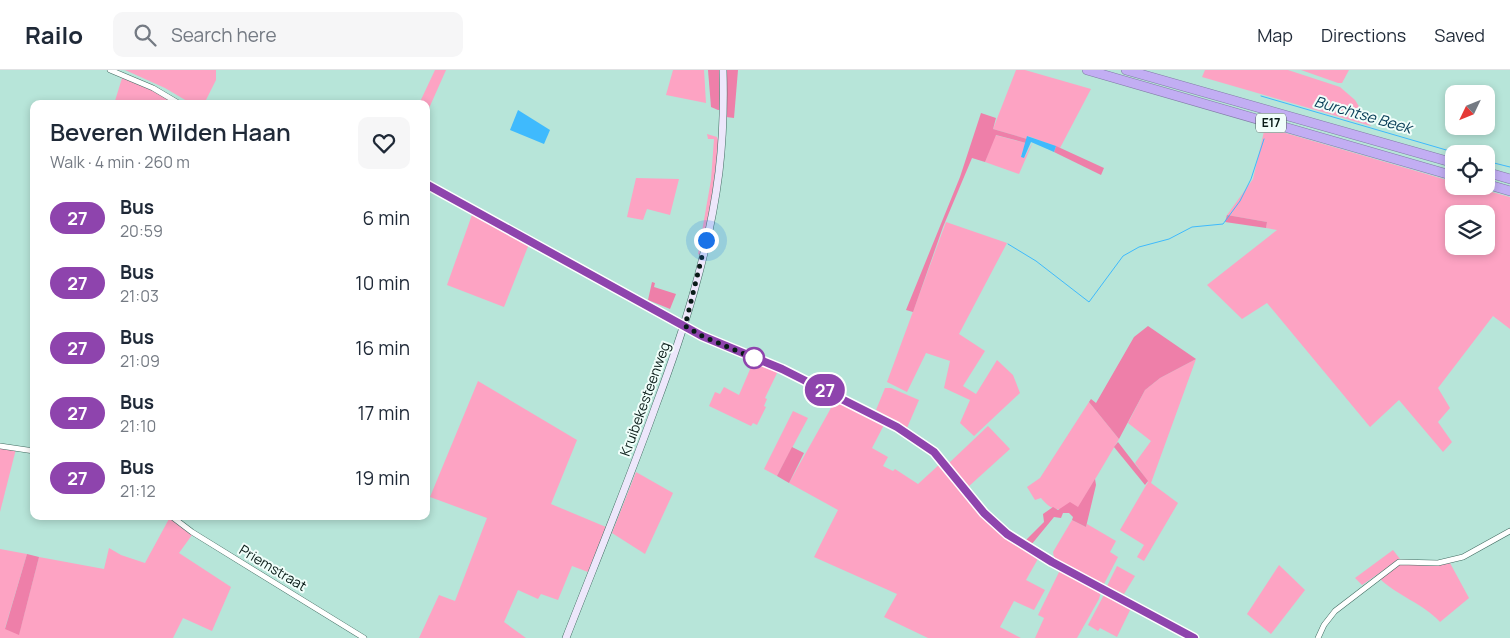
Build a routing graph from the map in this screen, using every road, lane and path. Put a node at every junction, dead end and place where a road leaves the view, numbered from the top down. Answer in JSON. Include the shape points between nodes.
{"nodes":[{"id":1,"x":110,"y":70,"type":"edge"},
{"id":2,"x":723,"y":70,"type":"edge"},
{"id":3,"x":1087,"y":70,"type":"edge"},
{"id":4,"x":1126,"y":70,"type":"edge"},
{"id":5,"x":173,"y":100,"type":"edge"},
{"id":6,"x":1445,"y":161,"type":"edge"},
{"id":7,"x":1445,"y":173,"type":"edge"},
{"id":8,"x":1495,"y":175,"type":"edge"},
{"id":9,"x":1510,"y":179,"type":"edge"},
{"id":10,"x":430,"y":186,"type":"edge"},
{"id":11,"x":1495,"y":186,"type":"edge"},
{"id":12,"x":1510,"y":190,"type":"edge"},
{"id":13,"x":685,"y":326,"type":"junction"},
{"id":14,"x":0,"y":446,"type":"edge"},
{"id":15,"x":30,"y":450,"type":"edge"},
{"id":16,"x":176,"y":520,"type":"edge"},
{"id":17,"x":1510,"y":531,"type":"edge"},
{"id":18,"x":364,"y":638,"type":"edge"},
{"id":19,"x":566,"y":638,"type":"edge"},
{"id":20,"x":1194,"y":638,"type":"edge"},
{"id":21,"x":1318,"y":638,"type":"edge"}],
"edges":[{"from":1,"to":5,"type":"street"},
{"from":2,"to":13,"type":"street","name":"Kruibekesteenweg","via":[[719,173]]},
{"from":3,"to":7,"type":"highway","number":"E17"},
{"from":4,"to":6,"type":"highway","number":"E17"},
{"from":8,"to":9,"type":"highway"},
{"from":10,"to":13,"type":"street"},
{"from":11,"to":12,"type":"highway"},
{"from":13,"to":19,"type":"street","name":"Kruibekesteenweg"},
{"from":13,"to":20,"type":"street","via":[[782,369],[915,438],[934,452],[984,513],[1007,534],[1052,562]]},
{"from":14,"to":15,"type":"street"},
{"from":16,"to":18,"type":"street","name":"Priemstraat"},
{"from":17,"to":21,"type":"street","via":[[1463,557],[1438,563],[1399,562],[1335,611]]}]}
